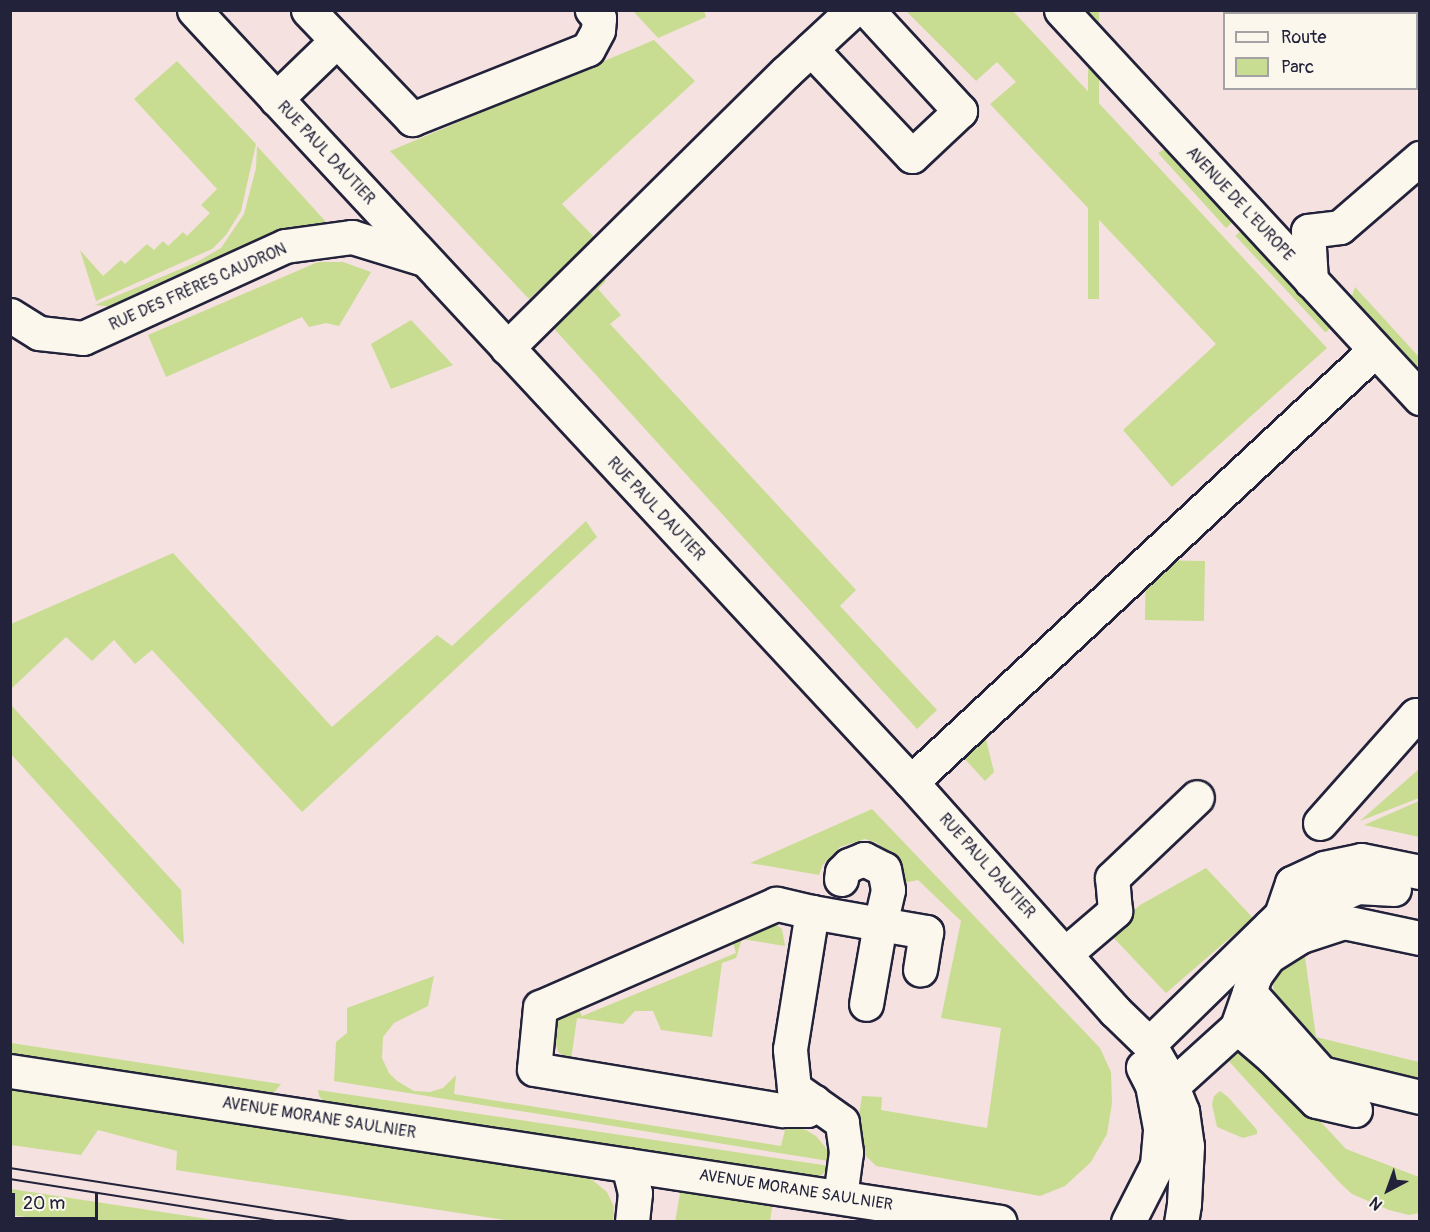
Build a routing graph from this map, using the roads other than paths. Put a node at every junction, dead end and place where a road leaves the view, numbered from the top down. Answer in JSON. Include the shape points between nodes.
{"nodes":[{"id":1,"x":194,"y":10,"type":"edge"},
{"id":2,"x":308,"y":10,"type":"edge"},
{"id":3,"x":592,"y":10,"type":"edge"},
{"id":4,"x":853,"y":10,"type":"edge"},
{"id":5,"x":867,"y":10,"type":"edge"},
{"id":6,"x":1061,"y":10,"type":"edge"},
{"id":7,"x":1078,"y":10,"type":"edge"},
{"id":8,"x":336,"y":41,"type":"junction"},
{"id":9,"x":1091,"y":43,"type":"junction"},
{"id":10,"x":811,"y":49,"type":"junction"},
{"id":11,"x":276,"y":99,"type":"junction"},
{"id":12,"x":1419,"y":158,"type":"edge"},
{"id":13,"x":424,"y":259,"type":"junction"},
{"id":14,"x":1311,"y":281,"type":"junction"},
{"id":15,"x":10,"y":315,"type":"edge"},
{"id":16,"x":507,"y":348,"type":"junction"},
{"id":17,"x":1375,"y":350,"type":"junction"},
{"id":18,"x":1419,"y":398,"type":"edge"},
{"id":19,"x":1419,"y":717,"type":"edge"},
{"id":20,"x":910,"y":782,"type":"junction"},
{"id":21,"x":1197,"y":797,"type":"dead end"},
{"id":22,"x":1320,"y":823,"type":"dead end"},
{"id":23,"x":842,"y":879,"type":"dead end"},
{"id":24,"x":1407,"y":881,"type":"edge"},
{"id":25,"x":812,"y":912,"type":"junction"},
{"id":26,"x":880,"y":924,"type":"junction"},
{"id":27,"x":1419,"y":938,"type":"edge"},
{"id":28,"x":1066,"y":953,"type":"junction"},
{"id":29,"x":920,"y":970,"type":"dead end"},
{"id":30,"x":1249,"y":992,"type":"junction"},
{"id":31,"x":866,"y":1004,"type":"dead end"},
{"id":32,"x":1115,"y":1011,"type":"junction"},
{"id":33,"x":1237,"y":1027,"type":"junction"},
{"id":34,"x":1149,"y":1044,"type":"junction"},
{"id":35,"x":10,"y":1071,"type":"edge"},
{"id":36,"x":1172,"y":1086,"type":"junction"},
{"id":37,"x":1419,"y":1097,"type":"edge"},
{"id":38,"x":814,"y":1102,"type":"junction"},
{"id":39,"x":1355,"y":1110,"type":"dead end"},
{"id":40,"x":628,"y":1165,"type":"junction"},
{"id":41,"x":840,"y":1197,"type":"junction"},
{"id":42,"x":632,"y":1221,"type":"edge"},
{"id":43,"x":999,"y":1221,"type":"edge"},
{"id":44,"x":1128,"y":1221,"type":"edge"},
{"id":45,"x":1180,"y":1221,"type":"edge"}],
"edges":[{"from":1,"to":11,"type":"street","name":"RUE PAUL DAUTIER"},
{"from":2,"to":8,"type":"street"},
{"from":3,"to":8,"type":"street","via":[[599,18],[598,30],[588,49],[412,119]]},
{"from":4,"to":10,"type":"street"},
{"from":5,"to":10,"type":"street","via":[[960,111],[912,156]]},
{"from":6,"to":9,"type":"street","name":"AVENUE DE L'EUROPE"},
{"from":7,"to":9,"type":"street"},
{"from":8,"to":11,"type":"street"},
{"from":9,"to":14,"type":"street","name":"AVENUE DE L'EUROPE"},
{"from":10,"to":16,"type":"street"},
{"from":11,"to":13,"type":"street","name":"RUE PAUL DAUTIER"},
{"from":12,"to":14,"type":"street","via":[[1340,227],[1308,231]]},
{"from":13,"to":15,"type":"street","name":"RUE DES FRÈRES CAUDRON","via":[[352,237],[285,246],[83,338],[39,333]]},
{"from":13,"to":16,"type":"street","name":"RUE PAUL DAUTIER"},
{"from":14,"to":17,"type":"street","name":"AVENUE DE L'EUROPE"},
{"from":16,"to":20,"type":"street","name":"RUE PAUL DAUTIER"},
{"from":17,"to":18,"type":"street","name":"AVENUE DE L'EUROPE"},
{"from":17,"to":20,"type":"street"},
{"from":19,"to":22,"type":"street","via":[[1416,715]]},
{"from":20,"to":28,"type":"street","name":"RUE PAUL DAUTIER"},
{"from":21,"to":28,"type":"street","via":[[1112,878],[1115,911]]},
{"from":23,"to":26,"type":"street","via":[[842,872],[849,865],[864,859],[884,869],[888,890]]},
{"from":24,"to":34,"type":"street","via":[[1361,860],[1324,868],[1292,883],[1281,915]]},
{"from":25,"to":26,"type":"street"},
{"from":25,"to":38,"type":"street","via":[[790,1049],[794,1088]]},
{"from":25,"to":38,"type":"street","via":[[776,904],[540,1007],[534,1070],[783,1110],[807,1110]]},
{"from":26,"to":29,"type":"street","via":[[926,932]]},
{"from":26,"to":31,"type":"street"},
{"from":27,"to":30,"type":"street","via":[[1344,922],[1333,925],[1301,936],[1269,956],[1255,975]]},
{"from":28,"to":32,"type":"street","name":"RUE PAUL DAUTIER"},
{"from":30,"to":33,"type":"street"},
{"from":30,"to":37,"type":"street","via":[[1322,1073]]},
{"from":32,"to":34,"type":"street","name":"RUE PAUL DAUTIER"},
{"from":32,"to":44,"type":"street","name":"RUE PAUL DAUTIER","via":[[1152,1085],[1160,1128],[1157,1165]]},
{"from":33,"to":36,"type":"street"},
{"from":33,"to":39,"type":"street","via":[[1316,1101]]},
{"from":34,"to":36,"type":"street","name":"RUE PAUL DAUTIER"},
{"from":35,"to":40,"type":"street","name":"AVENUE MORANE SAULNIER"},
{"from":36,"to":45,"type":"street","name":"RUE PAUL DAUTIER","via":[[1182,1111],[1187,1146]]},
{"from":38,"to":41,"type":"street","via":[[842,1122],[846,1152]]},
{"from":40,"to":41,"type":"street","name":"AVENUE MORANE SAULNIER"},
{"from":40,"to":42,"type":"street","via":[[635,1193]]},
{"from":41,"to":43,"type":"street","name":"AVENUE MORANE SAULNIER"}]}
